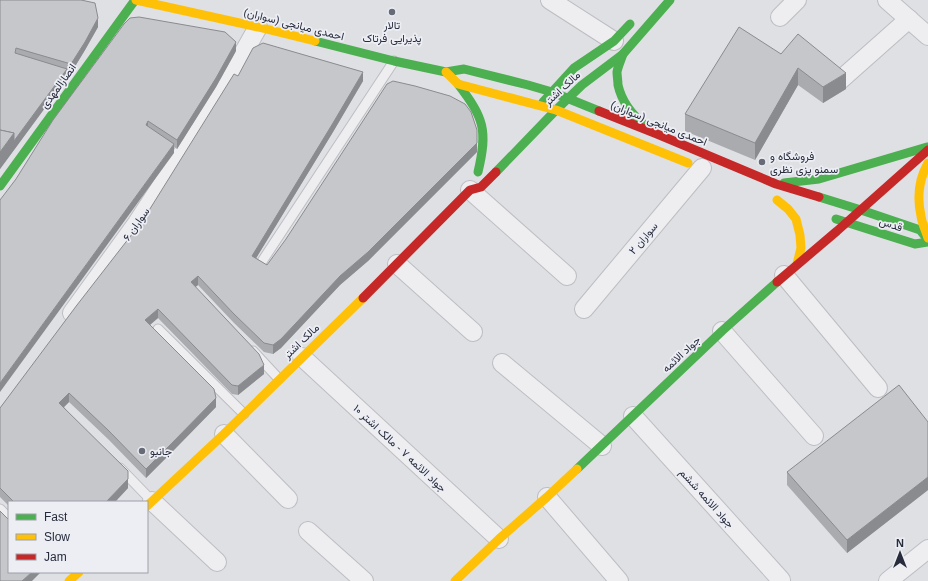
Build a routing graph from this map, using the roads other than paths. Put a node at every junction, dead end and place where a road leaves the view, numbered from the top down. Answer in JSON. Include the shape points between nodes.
{"nodes":[{"id":1,"x":136,"y":0,"type":"edge"},
{"id":2,"x":550,"y":0,"type":"edge"},
{"id":3,"x":670,"y":0,"type":"edge"},
{"id":4,"x":797,"y":0,"type":"edge"},
{"id":5,"x":892,"y":2,"type":"edge"},
{"id":6,"x":780,"y":17,"type":"dead end"},
{"id":7,"x":635,"y":18,"type":"dead end"},
{"id":8,"x":909,"y":19,"type":"junction"},
{"id":9,"x":258,"y":27,"type":"junction"},
{"id":10,"x":928,"y":36,"type":"edge"},
{"id":11,"x":619,"y":48,"type":"junction"},
{"id":12,"x":394,"y":61,"type":"junction"},
{"id":13,"x":574,"y":68,"type":"junction"},
{"id":14,"x":446,"y":72,"type":"junction"},
{"id":15,"x":515,"y":82,"type":"junction"},
{"id":16,"x":838,"y":82,"type":"edge"},
{"id":17,"x":458,"y":84,"type":"junction"},
{"id":18,"x":552,"y":92,"type":"junction"},
{"id":19,"x":567,"y":98,"type":"junction"},
{"id":20,"x":537,"y":108,"type":"junction"},
{"id":21,"x":556,"y":110,"type":"junction"},
{"id":22,"x":567,"y":125,"type":"dead end"},
{"id":23,"x":592,"y":125,"type":"junction"},
{"id":24,"x":549,"y":129,"type":"dead end"},
{"id":25,"x":657,"y":134,"type":"junction"},
{"id":26,"x":529,"y":138,"type":"junction"},
{"id":27,"x":928,"y":146,"type":"edge"},
{"id":28,"x":928,"y":150,"type":"edge"},
{"id":29,"x":488,"y":161,"type":"dead end"},
{"id":30,"x":928,"y":163,"type":"edge"},
{"id":31,"x":706,"y":169,"type":"joint"},
{"id":32,"x":478,"y":172,"type":"junction"},
{"id":33,"x":776,"y":184,"type":"junction"},
{"id":34,"x":0,"y":186,"type":"edge"},
{"id":35,"x":470,"y":190,"type":"junction"},
{"id":36,"x":798,"y":207,"type":"dead end"},
{"id":37,"x":861,"y":210,"type":"junction"},
{"id":38,"x":826,"y":216,"type":"dead end"},
{"id":39,"x":847,"y":222,"type":"junction"},
{"id":40,"x":861,"y":236,"type":"dead end"},
{"id":41,"x":841,"y":238,"type":"dead end"},
{"id":42,"x":897,"y":238,"type":"junction"},
{"id":43,"x":928,"y":240,"type":"edge"},
{"id":44,"x":825,"y":241,"type":"junction"},
{"id":45,"x":261,"y":263,"type":"edge"},
{"id":46,"x":397,"y":264,"type":"junction"},
{"id":47,"x":791,"y":270,"type":"junction"},
{"id":48,"x":567,"y":276,"type":"dead end"},
{"id":49,"x":584,"y":309,"type":"dead end"},
{"id":50,"x":63,"y":325,"type":"edge"},
{"id":51,"x":158,"y":329,"type":"dead end"},
{"id":52,"x":722,"y":331,"type":"junction"},
{"id":53,"x":473,"y":332,"type":"dead end"},
{"id":54,"x":247,"y":344,"type":"edge"},
{"id":55,"x":302,"y":357,"type":"junction"},
{"id":56,"x":502,"y":362,"type":"dead end"},
{"id":57,"x":279,"y":379,"type":"junction"},
{"id":58,"x":878,"y":388,"type":"dead end"},
{"id":59,"x":244,"y":414,"type":"junction"},
{"id":60,"x":633,"y":416,"type":"junction"},
{"id":61,"x":224,"y":434,"type":"junction"},
{"id":62,"x":814,"y":436,"type":"dead end"},
{"id":63,"x":602,"y":446,"type":"junction"},
{"id":64,"x":115,"y":462,"type":"edge"},
{"id":65,"x":547,"y":497,"type":"junction"},
{"id":66,"x":288,"y":499,"type":"dead end"},
{"id":67,"x":147,"y":501,"type":"edge"},
{"id":68,"x":149,"y":504,"type":"edge"},
{"id":69,"x":0,"y":509,"type":"edge"},
{"id":70,"x":8,"y":517,"type":"edge"},
{"id":71,"x":308,"y":531,"type":"dead end"},
{"id":72,"x":499,"y":539,"type":"junction"},
{"id":73,"x":928,"y":549,"type":"edge"},
{"id":74,"x":217,"y":562,"type":"dead end"},
{"id":75,"x":781,"y":580,"type":"dead end"},
{"id":76,"x":364,"y":581,"type":"edge"},
{"id":77,"x":455,"y":581,"type":"edge"},
{"id":78,"x":619,"y":581,"type":"edge"},
{"id":79,"x":888,"y":581,"type":"edge"}],
"edges":[{"from":1,"to":9,"type":"main road","name":"احمدی میانجی (سواران)"},
{"from":1,"to":34,"type":"main road","name":"انصارالمهدی","via":[[76,77]]},
{"from":2,"to":11,"type":"street"},
{"from":3,"to":11,"type":"main road","name":"مالک اشتر"},
{"from":4,"to":6,"type":"street"},
{"from":5,"to":8,"type":"street"},
{"from":7,"to":11,"type":"main road","name":"مالک اشتر"},
{"from":8,"to":10,"type":"street"},
{"from":8,"to":16,"type":"street"},
{"from":9,"to":12,"type":"main road","name":"احمدی میانجی (سواران)"},
{"from":9,"to":50,"type":"street","name":"سواران ۶","via":[[213,106],[179,153],[137,223]]},
{"from":11,"to":13,"type":"main road","name":"مالک اشتر"},
{"from":11,"to":19,"type":"main road","name":"مالک اشتر"},
{"from":11,"to":25,"type":"main road","via":[[617,79],[622,99],[634,115]]},
{"from":12,"to":14,"type":"main road","name":"احمدی میانجی (سواران)"},
{"from":12,"to":45,"type":"lane"},
{"from":13,"to":15,"type":"main road","via":[[548,80]]},
{"from":13,"to":18,"type":"main road","name":"مالک اشتر"},
{"from":14,"to":15,"type":"main road","name":"احمدی میانجی (سواران)","via":[[464,69]]},
{"from":14,"to":17,"type":"main road"},
{"from":15,"to":18,"type":"main road","name":"احمدی میانجی (سواران)"},
{"from":17,"to":20,"type":"main road"},
{"from":17,"to":32,"type":"main road","via":[[470,99],[483,128],[482,159]]},
{"from":18,"to":19,"type":"main road","name":"احمدی میانجی (سواران)"},
{"from":18,"to":20,"type":"main road","name":"مالک اشتر"},
{"from":19,"to":21,"type":"main road","name":"مالک اشتر"},
{"from":19,"to":25,"type":"main road","name":"احمدی میانجی (سواران)"},
{"from":20,"to":21,"type":"main road"},
{"from":21,"to":23,"type":"main road"},
{"from":21,"to":26,"type":"main road","name":"مالک اشتر"},
{"from":22,"to":23,"type":"main road"},
{"from":23,"to":31,"type":"main road"},
{"from":24,"to":26,"type":"main road"},
{"from":25,"to":33,"type":"main road","name":"احمدی میانجی (سواران)"},
{"from":26,"to":35,"type":"main road","name":"مالک اشتر","via":[[481,187]]},
{"from":27,"to":33,"type":"main road","via":[[819,179]]},
{"from":28,"to":37,"type":"main road","name":"جواد الائمه"},
{"from":29,"to":32,"type":"main road","name":"مالک اشتر"},
{"from":30,"to":43,"type":"main road","via":[[920,181],[919,200]]},
{"from":31,"to":49,"type":"street","name":"سواران ۲"},
{"from":32,"to":35,"type":"main road","name":"مالک اشتر","via":[[472,179]]},
{"from":33,"to":37,"type":"main road","name":"احمدی میانجی (سواران)"},
{"from":35,"to":46,"type":"main road","name":"مالک اشتر"},
{"from":35,"to":48,"type":"street"},
{"from":36,"to":47,"type":"main road","via":[[774,199],[788,209],[796,220],[800,235],[801,248]]},
{"from":37,"to":39,"type":"main road","name":"جواد الائمه"},
{"from":37,"to":43,"type":"main road","name":"قدس","via":[[920,230]]},
{"from":38,"to":39,"type":"main road"},
{"from":39,"to":42,"type":"main road","name":"قدس"},
{"from":39,"to":44,"type":"main road","name":"جواد الائمه"},
{"from":40,"to":42,"type":"main road"},
{"from":41,"to":44,"type":"main road"},
{"from":42,"to":43,"type":"main road","name":"قدس","via":[[915,244]]},
{"from":44,"to":47,"type":"main road","name":"جواد الائمه"},
{"from":46,"to":53,"type":"street"},
{"from":46,"to":55,"type":"main road","name":"مالک اشتر"},
{"from":47,"to":52,"type":"main road","name":"جواد الائمه"},
{"from":47,"to":58,"type":"street"},
{"from":51,"to":59,"type":"lane"},
{"from":52,"to":60,"type":"main road","name":"جواد الائمه"},
{"from":52,"to":62,"type":"street"},
{"from":54,"to":57,"type":"lane"},
{"from":55,"to":57,"type":"main road","name":"مالک اشتر"},
{"from":55,"to":72,"type":"street","name":"جواد الائمه ۷ - مالک اشتر ۱۰"},
{"from":56,"to":63,"type":"street"},
{"from":57,"to":59,"type":"main road","name":"مالک اشتر"},
{"from":59,"to":61,"type":"main road","name":"مالک اشتر"},
{"from":60,"to":63,"type":"main road","name":"جواد الائمه"},
{"from":60,"to":75,"type":"street","name":"جواد الائمه ششم"},
{"from":61,"to":66,"type":"street"},
{"from":61,"to":68,"type":"main road","name":"مالک اشتر"},
{"from":63,"to":65,"type":"main road","name":"جواد الائمه"},
{"from":64,"to":67,"type":"lane"},
{"from":65,"to":72,"type":"main road","name":"جواد الائمه"},
{"from":65,"to":78,"type":"street"},
{"from":68,"to":74,"type":"street"},
{"from":69,"to":70,"type":"lane"},
{"from":71,"to":76,"type":"street"},
{"from":72,"to":77,"type":"main road","name":"جواد الائمه"},
{"from":73,"to":79,"type":"street"}]}
